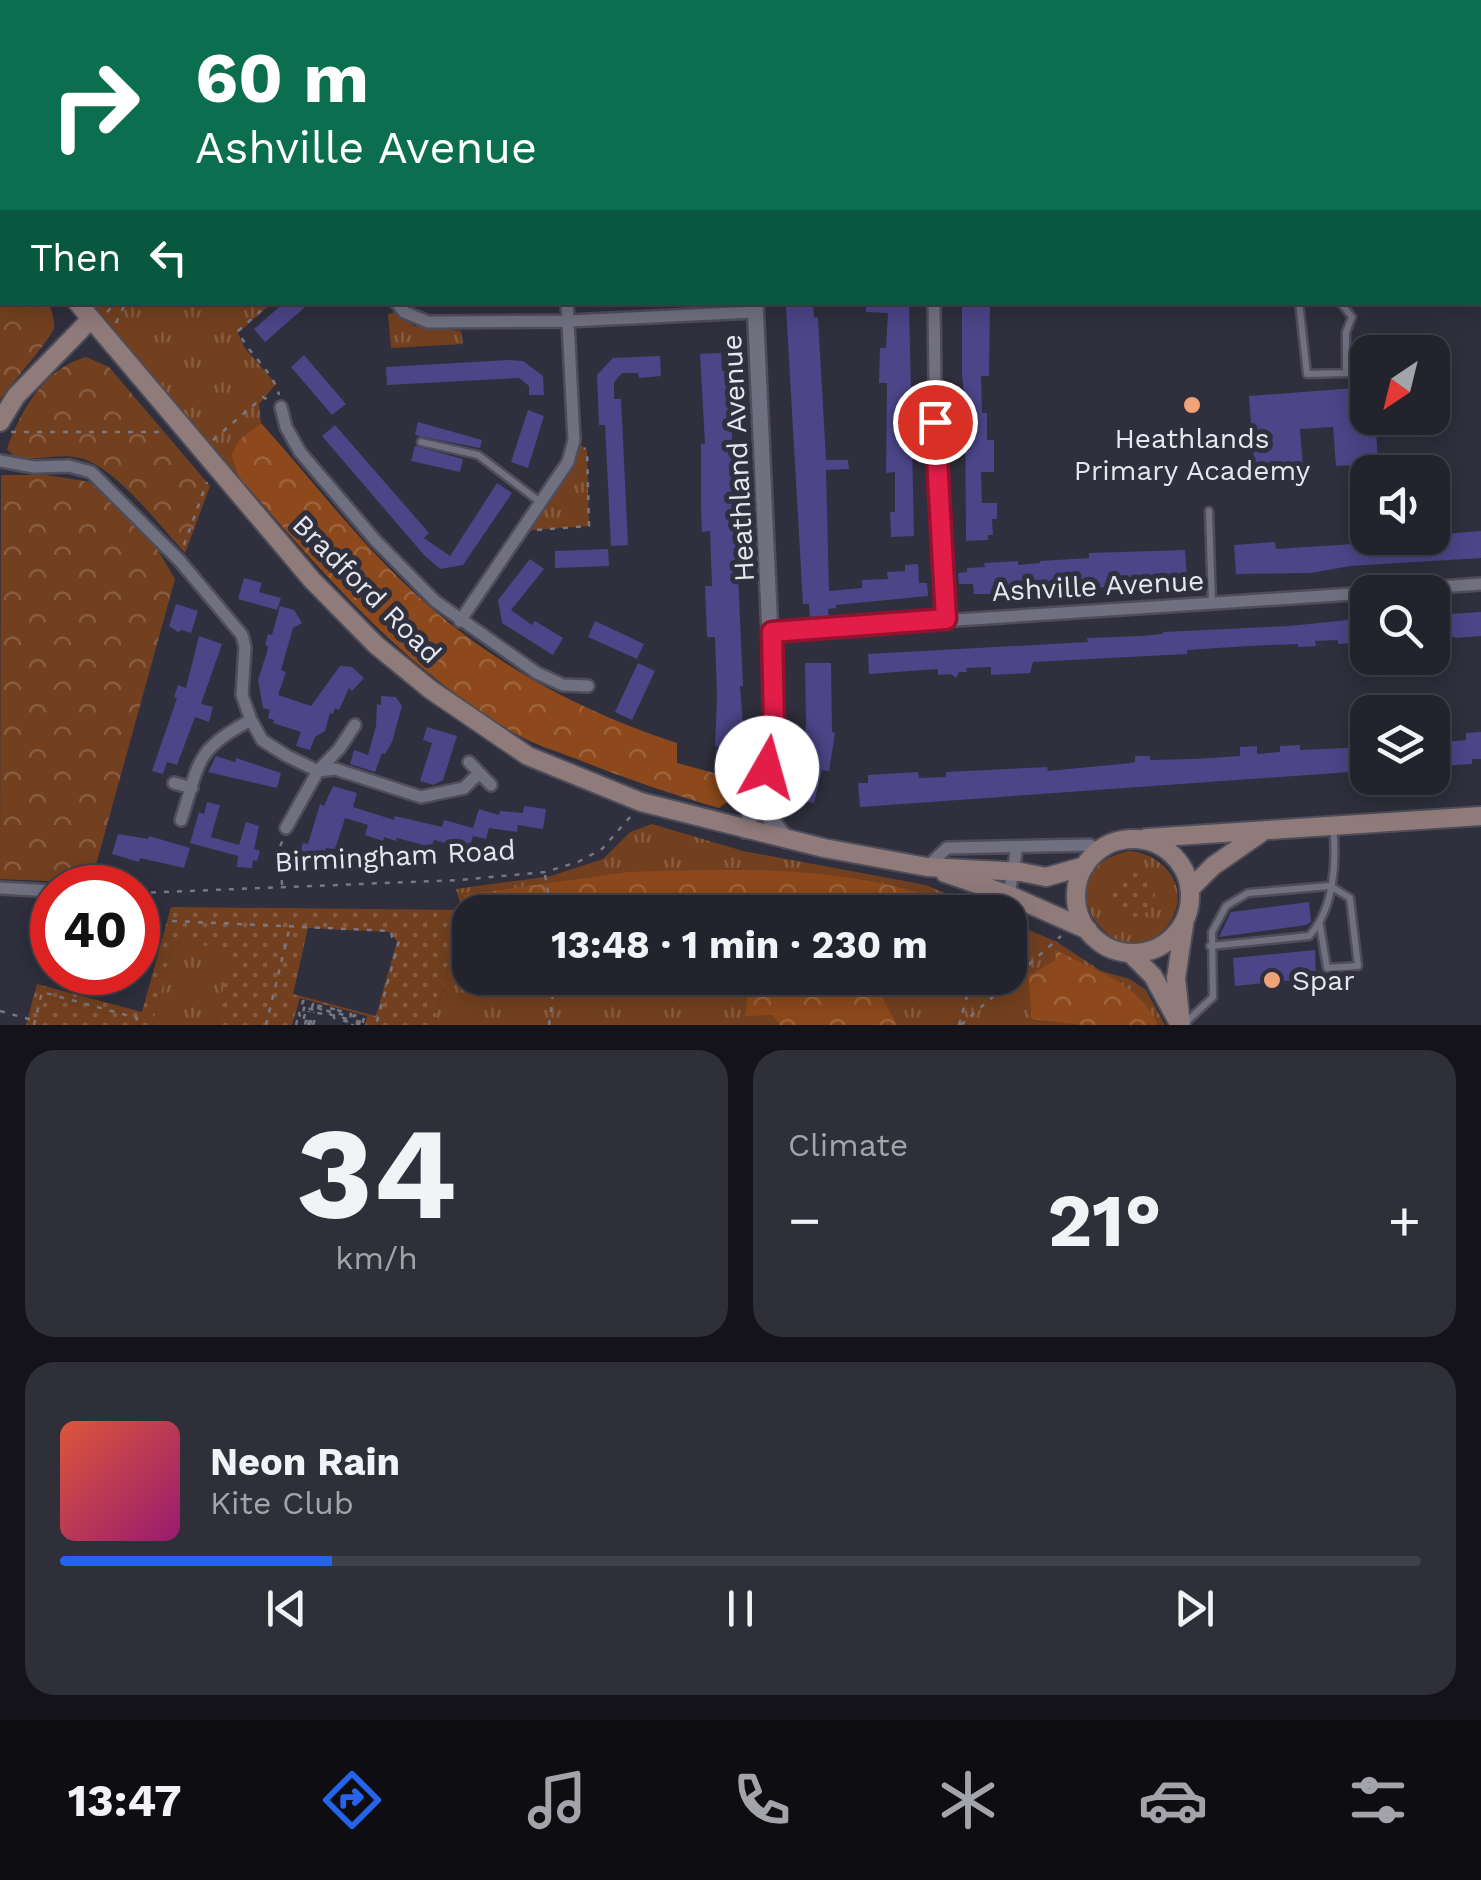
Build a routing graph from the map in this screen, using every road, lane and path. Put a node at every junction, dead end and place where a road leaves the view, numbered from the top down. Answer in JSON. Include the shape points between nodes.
{"nodes":[{"id":1,"x":79,"y":305,"type":"edge"},
{"id":2,"x":126,"y":305,"type":"edge"},
{"id":3,"x":268,"y":305,"type":"edge"},
{"id":4,"x":398,"y":305,"type":"edge"},
{"id":5,"x":568,"y":305,"type":"edge"},
{"id":6,"x":934,"y":305,"type":"edge"},
{"id":7,"x":1300,"y":305,"type":"edge"},
{"id":8,"x":1342,"y":305,"type":"edge"},
{"id":9,"x":755,"y":307,"type":"edge"},
{"id":10,"x":91,"y":319,"type":"junction"},
{"id":11,"x":569,"y":322,"type":"junction"},
{"id":12,"x":106,"y":337,"type":"junction"},
{"id":13,"x":281,"y":407,"type":"junction"},
{"id":14,"x":0,"y":422,"type":"edge"},
{"id":15,"x":0,"y":432,"type":"edge"},
{"id":16,"x":167,"y":432,"type":"dead end"},
{"id":17,"x":574,"y":440,"type":"junction"},
{"id":18,"x":420,"y":442,"type":"dead end"},
{"id":19,"x":200,"y":450,"type":"junction"},
{"id":20,"x":0,"y":461,"type":"edge"},
{"id":21,"x":208,"y":479,"type":"dead end"},
{"id":22,"x":541,"y":502,"type":"junction"},
{"id":23,"x":1209,"y":511,"type":"dead end"},
{"id":24,"x":521,"y":531,"type":"junction"},
{"id":25,"x":178,"y":560,"type":"junction"},
{"id":26,"x":1481,"y":584,"type":"edge"},
{"id":27,"x":1450,"y":587,"type":"edge"},
{"id":28,"x":1350,"y":595,"type":"edge"},
{"id":29,"x":1212,"y":605,"type":"junction"},
{"id":30,"x":946,"y":619,"type":"junction"},
{"id":31,"x":460,"y":621,"type":"junction"},
{"id":32,"x":772,"y":632,"type":"junction"},
{"id":33,"x":588,"y":686,"type":"dead end"},
{"id":34,"x":251,"y":720,"type":"junction"},
{"id":35,"x":355,"y":725,"type":"dead end"},
{"id":36,"x":469,"y":762,"type":"dead end"},
{"id":37,"x":318,"y":770,"type":"junction"},
{"id":38,"x":478,"y":774,"type":"junction"},
{"id":39,"x":174,"y":783,"type":"dead end"},
{"id":40,"x":491,"y":785,"type":"dead end"},
{"id":41,"x":192,"y":788,"type":"junction"},
{"id":42,"x":762,"y":789,"type":"junction"},
{"id":43,"x":633,"y":813,"type":"dead end"},
{"id":44,"x":1481,"y":816,"type":"edge"},
{"id":45,"x":181,"y":820,"type":"dead end"},
{"id":46,"x":1333,"y":826,"type":"junction"},
{"id":47,"x":286,"y":828,"type":"joint"},
{"id":48,"x":744,"y":830,"type":"junction"},
{"id":49,"x":1265,"y":830,"type":"junction"},
{"id":50,"x":1131,"y":839,"type":"junction"},
{"id":51,"x":787,"y":840,"type":"junction"},
{"id":52,"x":1017,"y":847,"type":"junction"},
{"id":53,"x":983,"y":848,"type":"junction"},
{"id":54,"x":1099,"y":850,"type":"junction"},
{"id":55,"x":927,"y":866,"type":"junction"},
{"id":56,"x":1085,"y":866,"type":"junction"},
{"id":57,"x":980,"y":869,"type":"junction"},
{"id":58,"x":545,"y":872,"type":"junction"},
{"id":59,"x":1012,"y":872,"type":"junction"},
{"id":60,"x":1330,"y":886,"type":"junction"},
{"id":61,"x":282,"y":887,"type":"junction"},
{"id":62,"x":0,"y":888,"type":"edge"},
{"id":63,"x":1190,"y":889,"type":"junction"},
{"id":64,"x":30,"y":890,"type":"edge"},
{"id":65,"x":160,"y":893,"type":"edge"},
{"id":66,"x":549,"y":895,"type":"edge"},
{"id":67,"x":1006,"y":895,"type":"edge"},
{"id":68,"x":1009,"y":895,"type":"edge"},
{"id":69,"x":1027,"y":904,"type":"edge"},
{"id":70,"x":1185,"y":920,"type":"junction"},
{"id":71,"x":172,"y":921,"type":"dead end"},
{"id":72,"x":1069,"y":923,"type":"junction"},
{"id":73,"x":290,"y":924,"type":"junction"},
{"id":74,"x":1320,"y":925,"type":"junction"},
{"id":75,"x":1088,"y":931,"type":"junction"},
{"id":76,"x":1210,"y":946,"type":"junction"},
{"id":77,"x":1130,"y":953,"type":"junction"},
{"id":78,"x":553,"y":995,"type":"edge"},
{"id":79,"x":968,"y":995,"type":"edge"},
{"id":80,"x":0,"y":1011,"type":"edge"},
{"id":81,"x":310,"y":1011,"type":"junction"},
{"id":82,"x":335,"y":1011,"type":"junction"},
{"id":83,"x":34,"y":1023,"type":"edge"},
{"id":84,"x":135,"y":1025,"type":"edge"},
{"id":85,"x":266,"y":1025,"type":"edge"},
{"id":86,"x":298,"y":1025,"type":"edge"},
{"id":87,"x":310,"y":1025,"type":"edge"},
{"id":88,"x":355,"y":1025,"type":"edge"},
{"id":89,"x":376,"y":1025,"type":"edge"},
{"id":90,"x":549,"y":1025,"type":"edge"},
{"id":91,"x":960,"y":1025,"type":"edge"},
{"id":92,"x":1181,"y":1025,"type":"edge"}],
"edges":[{"from":1,"to":10,"type":"main road","name":"Bradford Road"},
{"from":2,"to":12,"type":"path"},
{"from":3,"to":13,"type":"path","via":[[238,331],[277,386]]},
{"from":4,"to":11,"type":"street","via":[[428,322]]},
{"from":5,"to":11,"type":"street"},
{"from":6,"to":30,"type":"street"},
{"from":7,"to":8,"type":"lane","via":[[1307,374],[1346,373],[1352,317]]},
{"from":9,"to":11,"type":"street"},
{"from":9,"to":32,"type":"street","name":"Heathland Avenue"},
{"from":10,"to":12,"type":"main road","name":"Bradford Road"},
{"from":10,"to":14,"type":"main road","via":[[16,396]]},
{"from":11,"to":17,"type":"street"},
{"from":12,"to":19,"type":"main road","name":"Bradford Road"},
{"from":13,"to":19,"type":"path","via":[[263,397]]},
{"from":13,"to":31,"type":"street","via":[[300,452],[375,540]]},
{"from":15,"to":16,"type":"path"},
{"from":17,"to":22,"type":"street","via":[[568,462]]},
{"from":17,"to":24,"type":"path","via":[[587,450],[590,526]]},
{"from":18,"to":22,"type":"lane","via":[[478,455]]},
{"from":19,"to":48,"type":"main road","name":"Bradford Road","via":[[376,645],[482,728],[528,756],[619,794]]},
{"from":20,"to":25,"type":"street","via":[[90,472]]},
{"from":21,"to":25,"type":"path"},
{"from":22,"to":24,"type":"street"},
{"from":23,"to":29,"type":"lane"},
{"from":24,"to":31,"type":"street"},
{"from":25,"to":34,"type":"street","via":[[242,635],[242,695]]},
{"from":26,"to":27,"type":"street","name":"Ashville Avenue"},
{"from":28,"to":29,"type":"street","name":"Ashville Avenue"},
{"from":29,"to":30,"type":"street","name":"Ashville Avenue"},
{"from":30,"to":32,"type":"street","name":"Ashville Avenue"},
{"from":31,"to":33,"type":"street","via":[[537,673],[563,685]]},
{"from":32,"to":42,"type":"street","name":"Heathland Avenue","via":[[774,723]]},
{"from":34,"to":37,"type":"street","via":[[262,740]]},
{"from":34,"to":41,"type":"street","via":[[203,752]]},
{"from":35,"to":37,"type":"street"},
{"from":36,"to":38,"type":"street"},
{"from":37,"to":38,"type":"street","via":[[336,769],[420,797],[464,788]]},
{"from":37,"to":47,"type":"street"},
{"from":38,"to":40,"type":"street"},
{"from":39,"to":41,"type":"street"},
{"from":41,"to":45,"type":"street"},
{"from":42,"to":48,"type":"street","name":"Heathland Avenue"},
{"from":42,"to":51,"type":"street","via":[[770,820]]},
{"from":43,"to":58,"type":"path","name":"Birmingham Road","via":[[602,850]]},
{"from":44,"to":46,"type":"main road"},
{"from":46,"to":49,"type":"main road"},
{"from":46,"to":60,"type":"lane","via":[[1337,858]]},
{"from":47,"to":61,"type":"path"},
{"from":48,"to":51,"type":"main road","name":"Bradford Road"},
{"from":49,"to":50,"type":"main road"},
{"from":49,"to":63,"type":"main road"},
{"from":50,"to":54,"type":"main road"},
{"from":50,"to":63,"type":"main road","via":[[1170,852]]},
{"from":51,"to":55,"type":"main road","name":"Bradford Road"},
{"from":52,"to":53,"type":"street"},
{"from":52,"to":54,"type":"street"},
{"from":52,"to":59,"type":"street"},
{"from":53,"to":55,"type":"street","via":[[947,848]]},
{"from":53,"to":57,"type":"lane"},
{"from":54,"to":56,"type":"main road"},
{"from":55,"to":57,"type":"main road","name":"Bradford Road"},
{"from":55,"to":67,"type":"main road","name":"Bradford Road"},
{"from":56,"to":59,"type":"main road","name":"Bradford Road","via":[[1046,877]]},
{"from":56,"to":75,"type":"main road","via":[[1076,892]]},
{"from":57,"to":59,"type":"main road","name":"Bradford Road"},
{"from":58,"to":61,"type":"path","name":"Birmingham Road"},
{"from":58,"to":66,"type":"path"},
{"from":59,"to":68,"type":"street"},
{"from":60,"to":74,"type":"lane"},
{"from":60,"to":74,"type":"lane","via":[[1350,898],[1358,966],[1327,968]]},
{"from":60,"to":76,"type":"lane","via":[[1248,894],[1226,906]]},
{"from":61,"to":65,"type":"path","name":"Birmingham Road"},
{"from":62,"to":64,"type":"street"},
{"from":63,"to":70,"type":"main road"},
{"from":69,"to":72,"type":"main road","name":"Bradford Road"},
{"from":70,"to":77,"type":"main road","via":[[1163,945]]},
{"from":70,"to":92,"type":"main road","via":[[1176,978]]},
{"from":71,"to":73,"type":"path"},
{"from":72,"to":75,"type":"main road","name":"Bradford Road"},
{"from":72,"to":91,"type":"path","via":[[1057,942]]},
{"from":73,"to":85,"type":"path"},
{"from":73,"to":89,"type":"path","via":[[391,931],[399,941]]},
{"from":74,"to":76,"type":"lane","via":[[1309,936]]},
{"from":75,"to":77,"type":"main road"},
{"from":76,"to":92,"type":"lane","via":[[1213,997]]},
{"from":77,"to":92,"type":"main road","via":[[1153,976]]},
{"from":78,"to":90,"type":"path"},
{"from":79,"to":91,"type":"path"},
{"from":80,"to":83,"type":"path"},
{"from":81,"to":82,"type":"path","via":[[316,1005]]},
{"from":81,"to":86,"type":"path","via":[[305,1005],[312,1004],[303,1001]]},
{"from":81,"to":87,"type":"path"},
{"from":82,"to":87,"type":"path","via":[[318,1008],[332,1015],[316,1013]]},
{"from":82,"to":88,"type":"path","via":[[351,1014]]},
{"from":82,"to":88,"type":"path","via":[[348,1016],[334,1018]]},
{"from":83,"to":84,"type":"path","via":[[42,992],[137,1018]]}]}
